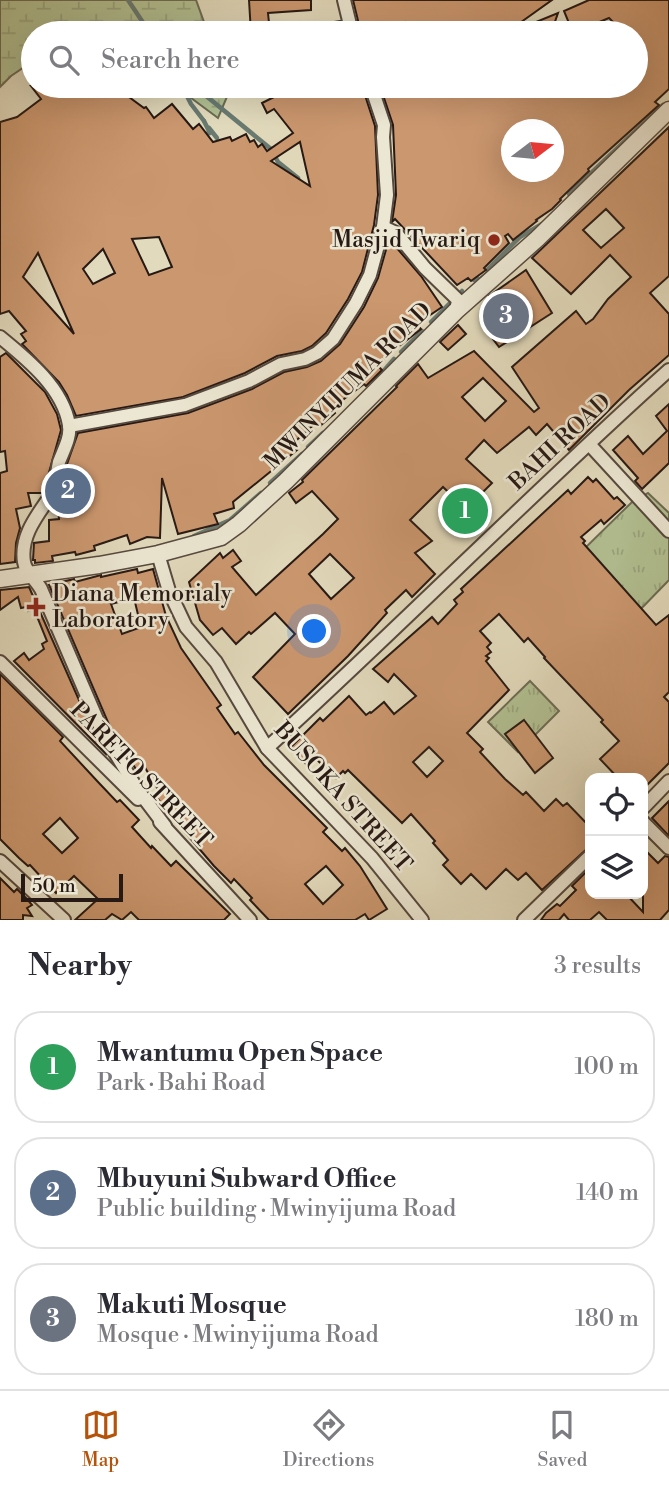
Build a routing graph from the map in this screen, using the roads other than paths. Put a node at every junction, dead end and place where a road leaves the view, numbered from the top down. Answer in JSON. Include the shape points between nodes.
{"nodes":[{"id":1,"x":344,"y":0,"type":"edge"},
{"id":2,"x":349,"y":21,"type":"edge"},
{"id":3,"x":375,"y":98,"type":"edge"},
{"id":4,"x":669,"y":110,"type":"edge"},
{"id":5,"x":383,"y":227,"type":"junction"},
{"id":6,"x":456,"y":311,"type":"junction"},
{"id":7,"x":0,"y":337,"type":"edge"},
{"id":8,"x":669,"y":370,"type":"edge"},
{"id":9,"x":69,"y":426,"type":"junction"},
{"id":10,"x":589,"y":444,"type":"junction"},
{"id":11,"x":669,"y":531,"type":"edge"},
{"id":12,"x":158,"y":554,"type":"junction"},
{"id":13,"x":31,"y":573,"type":"junction"},
{"id":14,"x":0,"y":579,"type":"edge"},
{"id":15,"x":0,"y":662,"type":"edge"},
{"id":16,"x":267,"y":748,"type":"junction"},
{"id":17,"x":669,"y":781,"type":"edge"},
{"id":18,"x":648,"y":803,"type":"edge"},
{"id":19,"x":165,"y":826,"type":"junction"},
{"id":20,"x":648,"y":826,"type":"edge"},
{"id":21,"x":669,"y":848,"type":"edge"},
{"id":22,"x":0,"y":861,"type":"edge"},
{"id":23,"x":585,"y":861,"type":"edge"},
{"id":24,"x":57,"y":917,"type":"edge"},
{"id":25,"x":250,"y":920,"type":"edge"},
{"id":26,"x":422,"y":920,"type":"edge"},
{"id":27,"x":524,"y":920,"type":"edge"}],
"edges":[{"from":1,"to":2,"type":"street"},
{"from":3,"to":5,"type":"street","via":[[384,125],[387,195]]},
{"from":4,"to":6,"type":"street","name":"MWINYIJUMA ROAD"},
{"from":5,"to":6,"type":"street","via":[[396,233],[458,300]]},
{"from":5,"to":9,"type":"street","via":[[373,266],[356,303],[339,331],[317,353],[173,409]]},
{"from":6,"to":12,"type":"street","name":"MWINYIJUMA ROAD","via":[[239,524],[221,537]]},
{"from":7,"to":9,"type":"street","via":[[49,383]]},
{"from":8,"to":10,"type":"street","name":"BAHI ROAD"},
{"from":9,"to":13,"type":"street","via":[[55,488],[31,523],[23,559]]},
{"from":10,"to":11,"type":"street"},
{"from":10,"to":16,"type":"street","name":"BAHI ROAD"},
{"from":12,"to":13,"type":"street","name":"MWINYIJUMA ROAD"},
{"from":12,"to":16,"type":"street","name":"BUSOKA STREET","via":[[186,627],[216,663]]},
{"from":13,"to":14,"type":"street","name":"MWINYIJUMA ROAD"},
{"from":13,"to":19,"type":"street","via":[[102,731]]},
{"from":15,"to":19,"type":"street","name":"PARETO STREET"},
{"from":16,"to":26,"type":"street","name":"BUSOKA STREET","via":[[372,858]]},
{"from":17,"to":18,"type":"street"},
{"from":19,"to":25,"type":"street","name":"PARETO STREET"},
{"from":20,"to":21,"type":"street"},
{"from":22,"to":24,"type":"street"},
{"from":23,"to":27,"type":"street"}]}
